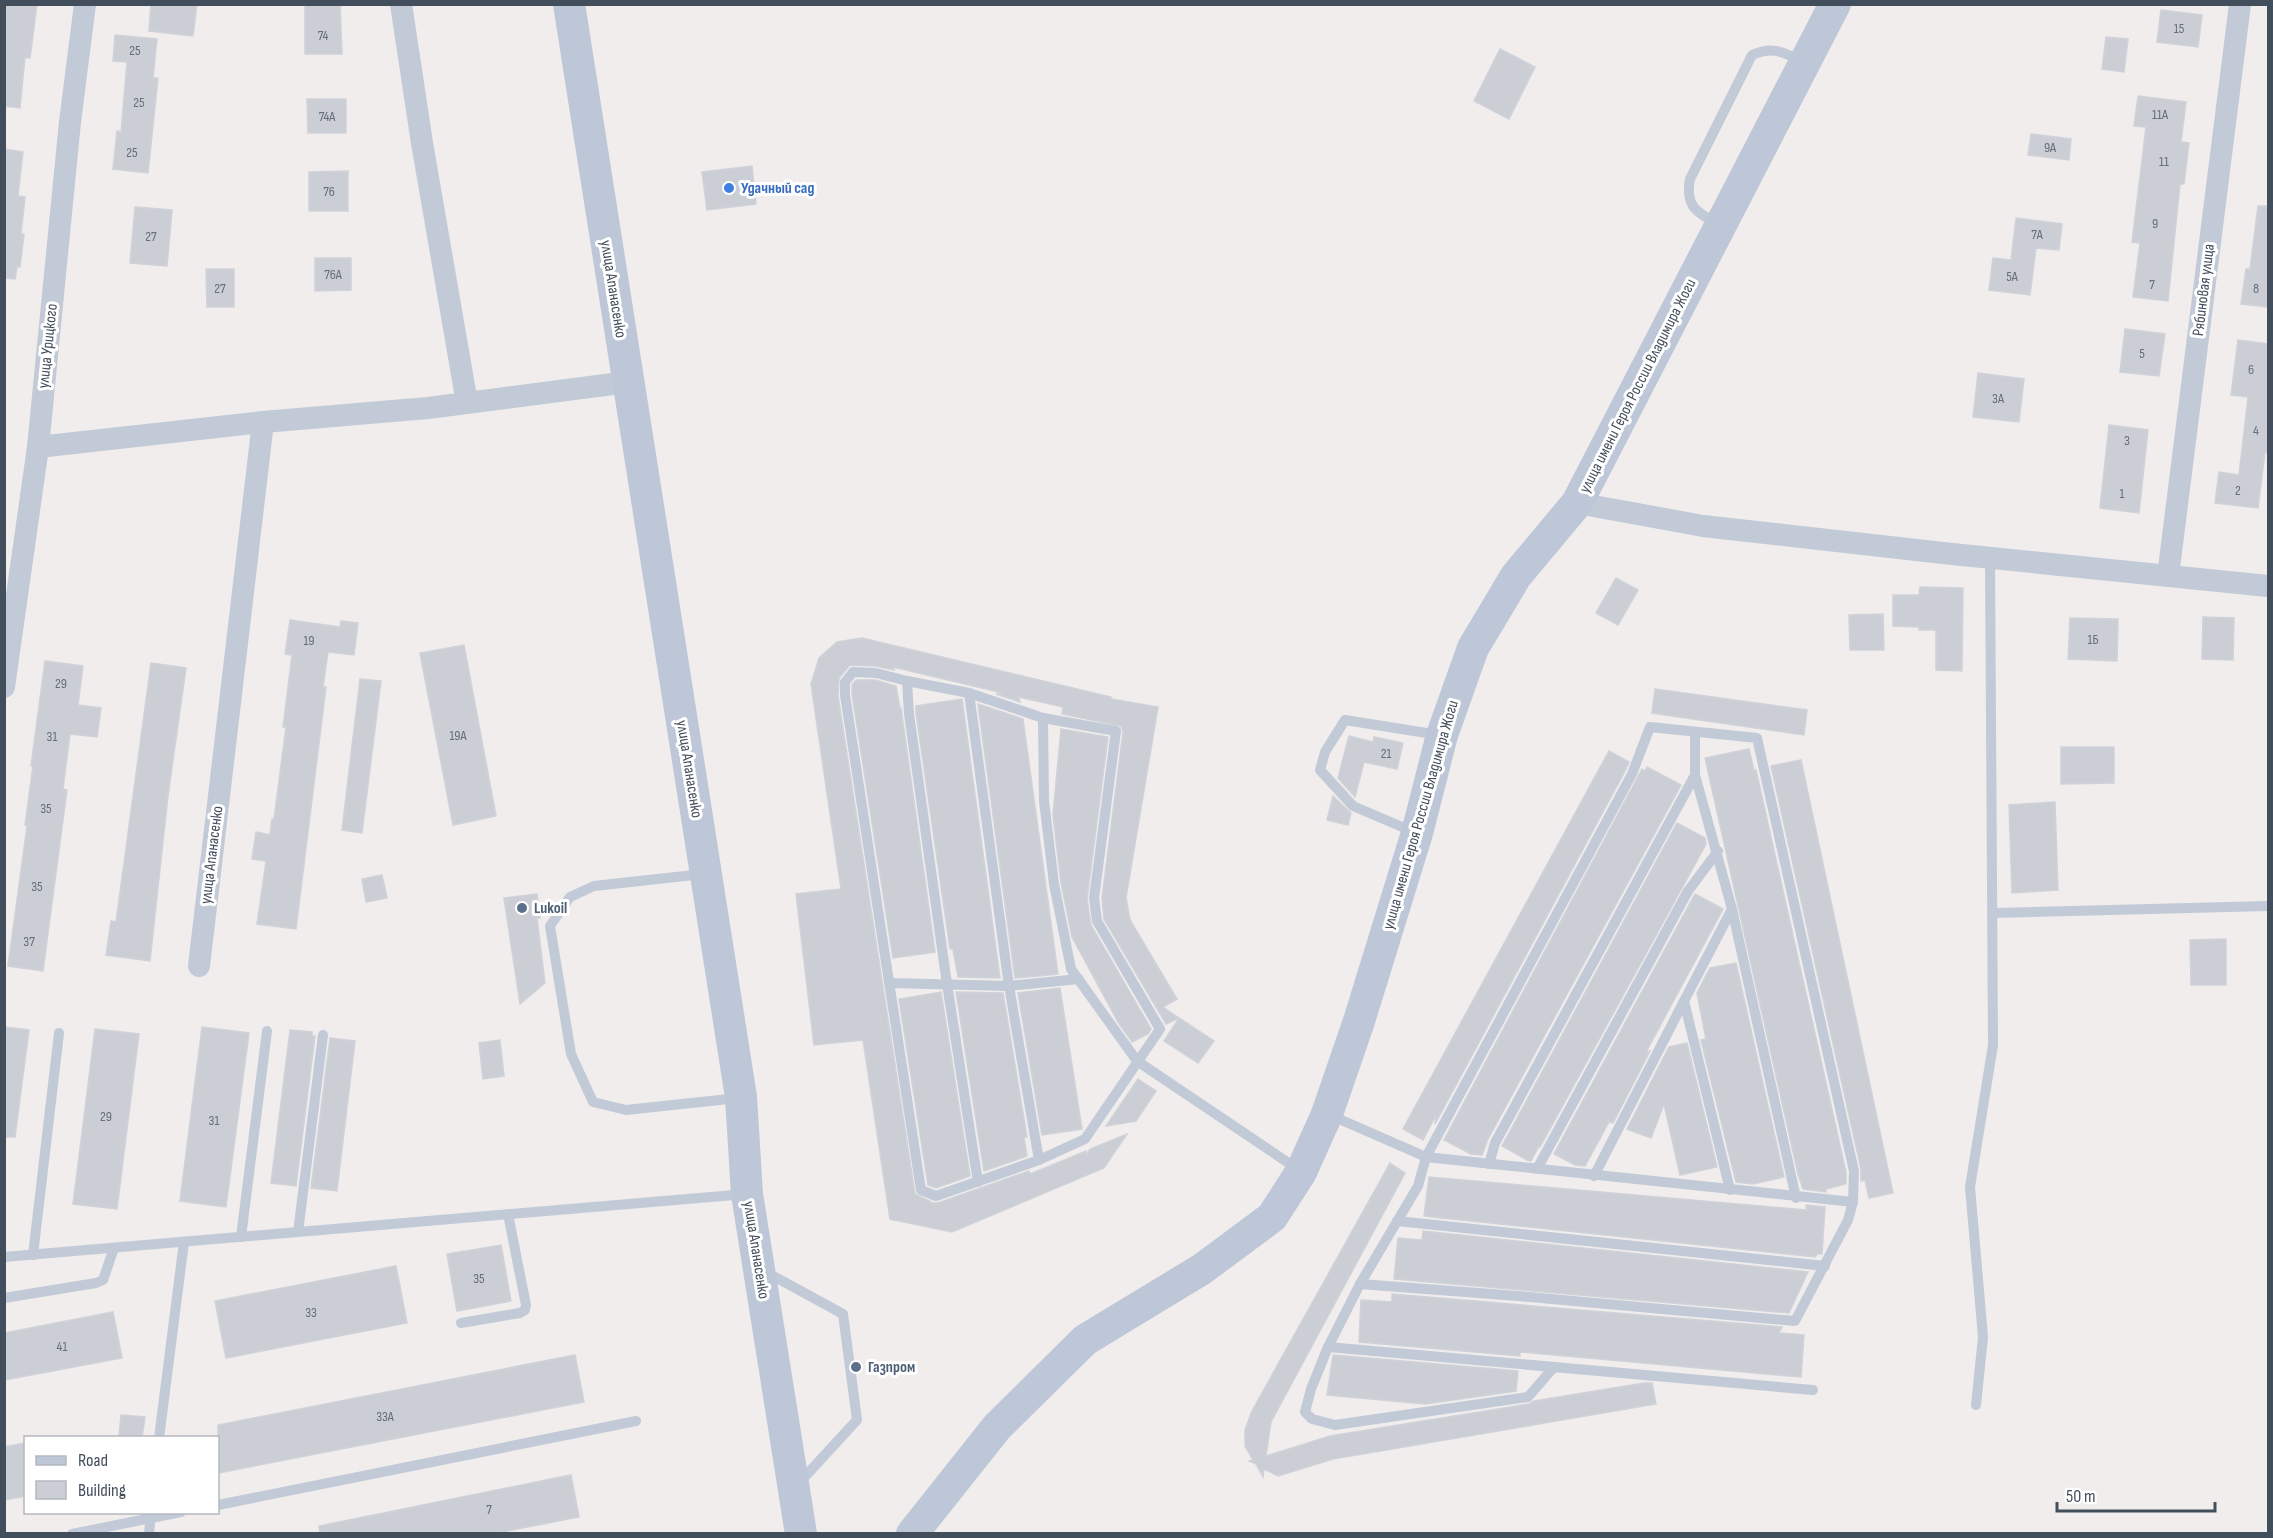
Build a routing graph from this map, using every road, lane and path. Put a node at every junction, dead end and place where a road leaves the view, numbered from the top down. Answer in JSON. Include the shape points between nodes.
{"nodes":[{"id":1,"x":85,"y":4,"type":"edge"},
{"id":2,"x":401,"y":4,"type":"edge"},
{"id":3,"x":569,"y":4,"type":"edge"},
{"id":4,"x":1835,"y":4,"type":"edge"},
{"id":5,"x":2240,"y":4,"type":"edge"},
{"id":6,"x":1805,"y":62,"type":"junction"},
{"id":7,"x":1721,"y":225,"type":"junction"},
{"id":8,"x":628,"y":382,"type":"junction"},
{"id":9,"x":467,"y":403,"type":"junction"},
{"id":10,"x":263,"y":422,"type":"junction"},
{"id":11,"x":38,"y":447,"type":"junction"},
{"id":12,"x":1577,"y":503,"type":"junction"},
{"id":13,"x":1990,"y":558,"type":"junction"},
{"id":14,"x":2168,"y":576,"type":"junction"},
{"id":15,"x":2268,"y":586,"type":"edge"},
{"id":16,"x":907,"y":681,"type":"junction"},
{"id":17,"x":4,"y":687,"type":"edge"},
{"id":18,"x":969,"y":693,"type":"junction"},
{"id":19,"x":1043,"y":718,"type":"junction"},
{"id":20,"x":1695,"y":732,"type":"junction"},
{"id":21,"x":1442,"y":735,"type":"junction"},
{"id":22,"x":1695,"y":775,"type":"junction"},
{"id":23,"x":1417,"y":833,"type":"junction"},
{"id":24,"x":1718,"y":851,"type":"junction"},
{"id":25,"x":706,"y":874,"type":"junction"},
{"id":26,"x":2268,"y":906,"type":"edge"},
{"id":27,"x":1732,"y":909,"type":"junction"},
{"id":28,"x":1992,"y":913,"type":"junction"},
{"id":29,"x":199,"y":966,"type":"dead end"},
{"id":30,"x":1079,"y":980,"type":"junction"},
{"id":31,"x":889,"y":983,"type":"junction"},
{"id":32,"x":947,"y":984,"type":"junction"},
{"id":33,"x":1009,"y":986,"type":"junction"},
{"id":34,"x":1684,"y":1001,"type":"junction"},
{"id":35,"x":267,"y":1031,"type":"dead end"},
{"id":36,"x":59,"y":1034,"type":"dead end"},
{"id":37,"x":323,"y":1035,"type":"dead end"},
{"id":38,"x":1137,"y":1061,"type":"junction"},
{"id":39,"x":741,"y":1097,"type":"junction"},
{"id":40,"x":1327,"y":1114,"type":"junction"},
{"id":41,"x":1426,"y":1157,"type":"junction"},
{"id":42,"x":1039,"y":1160,"type":"junction"},
{"id":43,"x":1489,"y":1164,"type":"junction"},
{"id":44,"x":1537,"y":1169,"type":"junction"},
{"id":45,"x":1301,"y":1172,"type":"junction"},
{"id":46,"x":1594,"y":1176,"type":"junction"},
{"id":47,"x":978,"y":1182,"type":"junction"},
{"id":48,"x":1730,"y":1190,"type":"junction"},
{"id":49,"x":747,"y":1194,"type":"junction"},
{"id":50,"x":1796,"y":1198,"type":"junction"},
{"id":51,"x":1853,"y":1202,"type":"junction"},
{"id":52,"x":508,"y":1214,"type":"junction"},
{"id":53,"x":1397,"y":1221,"type":"junction"},
{"id":54,"x":298,"y":1232,"type":"junction"},
{"id":55,"x":241,"y":1237,"type":"junction"},
{"id":56,"x":184,"y":1242,"type":"junction"},
{"id":57,"x":114,"y":1248,"type":"junction"},
{"id":58,"x":33,"y":1255,"type":"junction"},
{"id":59,"x":4,"y":1257,"type":"edge"},
{"id":60,"x":1825,"y":1266,"type":"junction"},
{"id":61,"x":758,"y":1267,"type":"junction"},
{"id":62,"x":1360,"y":1284,"type":"junction"},
{"id":63,"x":4,"y":1298,"type":"edge"},
{"id":64,"x":461,"y":1323,"type":"dead end"},
{"id":65,"x":1328,"y":1347,"type":"junction"},
{"id":66,"x":1554,"y":1367,"type":"junction"},
{"id":67,"x":1813,"y":1390,"type":"dead end"},
{"id":68,"x":1976,"y":1405,"type":"dead end"},
{"id":69,"x":636,"y":1421,"type":"dead end"},
{"id":70,"x":159,"y":1436,"type":"edge"},
{"id":71,"x":795,"y":1487,"type":"junction"},
{"id":72,"x":219,"y":1505,"type":"edge"},
{"id":73,"x":166,"y":1514,"type":"edge"},
{"id":74,"x":150,"y":1516,"type":"edge"},
{"id":75,"x":72,"y":1533,"type":"edge"},
{"id":76,"x":149,"y":1533,"type":"edge"},
{"id":77,"x":801,"y":1533,"type":"edge"},
{"id":78,"x":912,"y":1533,"type":"edge"}],
"edges":[{"from":1,"to":11,"type":"street","name":"улица Урицкого"},
{"from":2,"to":9,"type":"street"},
{"from":3,"to":8,"type":"main road","name":"улица Апанасенко"},
{"from":4,"to":6,"type":"main road","name":"улица имени Героя России Владимира Жоги"},
{"from":5,"to":14,"type":"street","name":"Рябиновая улица"},
{"from":6,"to":7,"type":"main road","name":"улица имени Героя России Владимира Жоги"},
{"from":6,"to":7,"type":"lane","via":[[1765,49],[1752,55],[1690,179],[1688,193],[1692,206]]},
{"from":7,"to":12,"type":"main road","name":"улица имени Героя России Владимира Жоги"},
{"from":8,"to":9,"type":"street"},
{"from":8,"to":25,"type":"main road","name":"улица Апанасенко"},
{"from":9,"to":10,"type":"street"},
{"from":10,"to":11,"type":"street"},
{"from":10,"to":29,"type":"street","name":"улица Апанасенко"},
{"from":11,"to":17,"type":"street","name":"улица Урицкого"},
{"from":12,"to":13,"type":"street","via":[[1703,526]]},
{"from":12,"to":21,"type":"main road","name":"улица имени Героя России Владимира Жоги","via":[[1516,576],[1473,648]]},
{"from":13,"to":14,"type":"street"},
{"from":13,"to":28,"type":"lane"},
{"from":14,"to":15,"type":"street"},
{"from":16,"to":18,"type":"lane"},
{"from":16,"to":31,"type":"lane","via":[[854,672],[845,682]]},
{"from":16,"to":32,"type":"lane"},
{"from":18,"to":19,"type":"lane"},
{"from":18,"to":33,"type":"lane"},
{"from":19,"to":30,"type":"lane","via":[[1044,801],[1054,884],[1071,969]]},
{"from":19,"to":38,"type":"lane","via":[[1116,731],[1094,898],[1097,921],[1161,1029]]},
{"from":20,"to":22,"type":"lane"},
{"from":20,"to":41,"type":"lane","via":[[1650,727],[1632,774]]},
{"from":20,"to":51,"type":"lane","via":[[1757,738],[1854,1172]]},
{"from":21,"to":23,"type":"main road","name":"улица имени Героя России Владимира Жоги"},
{"from":21,"to":23,"type":"lane","via":[[1345,720],[1324,752],[1320,770],[1353,806]]},
{"from":22,"to":24,"type":"lane"},
{"from":22,"to":43,"type":"lane","via":[[1496,1143]]},
{"from":23,"to":40,"type":"main road","name":"улица имени Героя России Владимира Жоги"},
{"from":24,"to":27,"type":"lane"},
{"from":24,"to":44,"type":"lane","via":[[1688,891]]},
{"from":25,"to":39,"type":"main road","name":"улица Апанасенко"},
{"from":25,"to":39,"type":"lane","via":[[594,886],[570,897],[550,926],[571,1054],[593,1102],[626,1110]]},
{"from":26,"to":28,"type":"lane"},
{"from":27,"to":34,"type":"lane"},
{"from":27,"to":50,"type":"lane"},
{"from":28,"to":68,"type":"lane","via":[[1993,1045],[1970,1187],[1983,1337]]},
{"from":30,"to":33,"type":"lane"},
{"from":30,"to":38,"type":"lane"},
{"from":31,"to":32,"type":"lane"},
{"from":31,"to":47,"type":"lane","via":[[921,1190],[936,1196]]},
{"from":32,"to":33,"type":"lane"},
{"from":32,"to":47,"type":"lane"},
{"from":33,"to":42,"type":"lane"},
{"from":34,"to":46,"type":"lane"},
{"from":34,"to":48,"type":"lane"},
{"from":35,"to":55,"type":"lane"},
{"from":36,"to":58,"type":"lane"},
{"from":37,"to":54,"type":"lane"},
{"from":38,"to":42,"type":"lane","via":[[1085,1139]]},
{"from":38,"to":45,"type":"lane"},
{"from":39,"to":49,"type":"main road","name":"улица Апанасенко"},
{"from":40,"to":41,"type":"lane"},
{"from":40,"to":45,"type":"main road","name":"улица имени Героя России Владимира Жоги"},
{"from":41,"to":43,"type":"lane"},
{"from":41,"to":53,"type":"lane","via":[[1418,1186]]},
{"from":42,"to":47,"type":"lane"},
{"from":43,"to":44,"type":"lane"},
{"from":44,"to":46,"type":"lane"},
{"from":45,"to":78,"type":"main road","name":"улица имени Героя России Владимира Жоги","via":[[1272,1217],[1202,1269],[1085,1340],[997,1427]]},
{"from":46,"to":48,"type":"lane"},
{"from":48,"to":50,"type":"lane"},
{"from":49,"to":52,"type":"lane"},
{"from":49,"to":61,"type":"main road","name":"улица Апанасенко"},
{"from":50,"to":51,"type":"lane"},
{"from":51,"to":60,"type":"lane"},
{"from":52,"to":54,"type":"lane"},
{"from":52,"to":64,"type":"lane","via":[[525,1310]]},
{"from":53,"to":60,"type":"lane"},
{"from":53,"to":62,"type":"lane"},
{"from":54,"to":55,"type":"lane"},
{"from":55,"to":56,"type":"lane"},
{"from":56,"to":57,"type":"lane"},
{"from":56,"to":70,"type":"lane"},
{"from":57,"to":58,"type":"lane"},
{"from":57,"to":63,"type":"lane","via":[[103,1280]]},
{"from":58,"to":59,"type":"lane"},
{"from":60,"to":62,"type":"lane","via":[[1795,1321]]},
{"from":61,"to":71,"type":"main road","name":"улица Апанасенко"},
{"from":61,"to":71,"type":"lane","via":[[843,1314],[857,1420]]},
{"from":62,"to":65,"type":"lane"},
{"from":65,"to":66,"type":"lane"},
{"from":65,"to":66,"type":"lane","via":[[1305,1412],[1312,1419],[1335,1425],[1528,1397]]},
{"from":66,"to":67,"type":"lane"},
{"from":69,"to":72,"type":"lane"},
{"from":71,"to":77,"type":"main road","name":"улица Апанасенко"},
{"from":73,"to":74,"type":"lane"},
{"from":74,"to":75,"type":"lane"},
{"from":74,"to":76,"type":"lane"}]}
